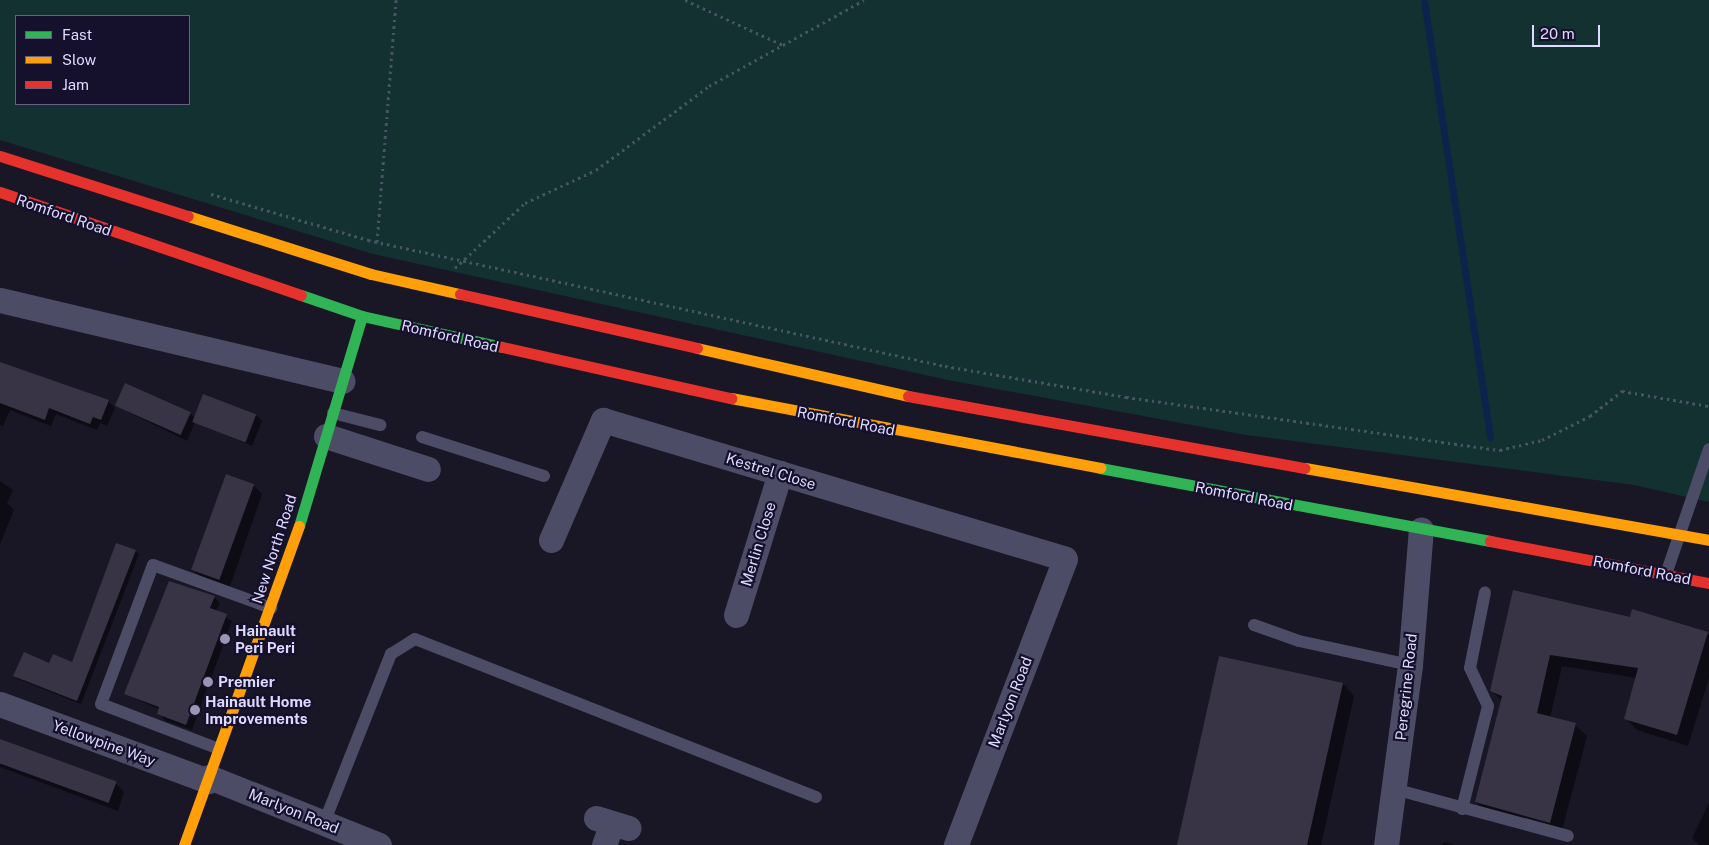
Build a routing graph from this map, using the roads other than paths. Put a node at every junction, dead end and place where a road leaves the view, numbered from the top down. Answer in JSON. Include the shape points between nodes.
{"nodes":[{"id":1,"x":0,"y":156,"type":"edge"},
{"id":2,"x":0,"y":192,"type":"edge"},
{"id":3,"x":371,"y":274,"type":"junction"},
{"id":4,"x":0,"y":300,"type":"edge"},
{"id":5,"x":362,"y":316,"type":"junction"},
{"id":6,"x":343,"y":381,"type":"junction"},
{"id":7,"x":330,"y":424,"type":"junction"},
{"id":8,"x":380,"y":425,"type":"dead end"},
{"id":9,"x":422,"y":437,"type":"dead end"},
{"id":10,"x":1709,"y":449,"type":"edge"},
{"id":11,"x":428,"y":469,"type":"dead end"},
{"id":12,"x":780,"y":473,"type":"junction"},
{"id":13,"x":544,"y":476,"type":"dead end"},
{"id":14,"x":1421,"y":529,"type":"junction"},
{"id":15,"x":1679,"y":532,"type":"junction"},
{"id":16,"x":551,"y":540,"type":"dead end"},
{"id":17,"x":1709,"y":540,"type":"edge"},
{"id":18,"x":1065,"y":559,"type":"joint"},
{"id":19,"x":1666,"y":574,"type":"junction"},
{"id":20,"x":1709,"y":583,"type":"edge"},
{"id":21,"x":1485,"y":592,"type":"dead end"},
{"id":22,"x":271,"y":608,"type":"junction"},
{"id":23,"x":736,"y":616,"type":"dead end"},
{"id":24,"x":1254,"y":624,"type":"dead end"},
{"id":25,"x":1410,"y":664,"type":"junction"},
{"id":26,"x":0,"y":704,"type":"edge"},
{"id":27,"x":219,"y":749,"type":"junction"},
{"id":28,"x":208,"y":779,"type":"junction"},
{"id":29,"x":1394,"y":789,"type":"junction"},
{"id":30,"x":816,"y":798,"type":"dead end"},
{"id":31,"x":1462,"y":809,"type":"junction"},
{"id":32,"x":324,"y":823,"type":"junction"},
{"id":33,"x":1568,"y":836,"type":"dead end"},
{"id":34,"x":184,"y":845,"type":"edge"},
{"id":35,"x":379,"y":845,"type":"edge"},
{"id":36,"x":956,"y":845,"type":"edge"},
{"id":37,"x":1386,"y":845,"type":"edge"}],
"edges":[{"from":1,"to":3,"type":"main road"},
{"from":2,"to":5,"type":"main road","name":"Romford Road"},
{"from":3,"to":5,"type":"main road","name":"New North Road"},
{"from":3,"to":15,"type":"main road","via":[[937,402]]},
{"from":4,"to":6,"type":"street"},
{"from":5,"to":6,"type":"main road","name":"New North Road"},
{"from":5,"to":14,"type":"main road","name":"Romford Road","via":[[736,399]]},
{"from":6,"to":7,"type":"main road","name":"New North Road"},
{"from":7,"to":8,"type":"lane"},
{"from":7,"to":11,"type":"street"},
{"from":7,"to":22,"type":"main road","name":"New North Road"},
{"from":9,"to":13,"type":"lane"},
{"from":10,"to":15,"type":"lane"},
{"from":12,"to":16,"type":"street","name":"Kestrel Close","via":[[603,420]]},
{"from":12,"to":18,"type":"street","name":"Kestrel Close"},
{"from":12,"to":23,"type":"street","name":"Merlin Close"},
{"from":14,"to":19,"type":"main road","name":"Romford Road"},
{"from":14,"to":25,"type":"street","name":"Peregrine Road"},
{"from":15,"to":17,"type":"main road"},
{"from":15,"to":19,"type":"lane"},
{"from":18,"to":36,"type":"street","name":"Marlyon Road"},
{"from":19,"to":20,"type":"main road","name":"Romford Road"},
{"from":21,"to":31,"type":"lane","via":[[1470,668],[1488,706]]},
{"from":22,"to":27,"type":"main road","name":"New North Road"},
{"from":22,"to":27,"type":"lane","via":[[153,564],[101,704]]},
{"from":24,"to":25,"type":"lane","via":[[1299,641]]},
{"from":25,"to":29,"type":"street","name":"Peregrine Road"},
{"from":26,"to":28,"type":"street","name":"Yellowpine Way"},
{"from":27,"to":28,"type":"main road","name":"New North Road"},
{"from":28,"to":32,"type":"street","name":"Marlyon Road"},
{"from":28,"to":34,"type":"main road","name":"New North Road"},
{"from":29,"to":31,"type":"lane"},
{"from":29,"to":37,"type":"street","name":"Peregrine Road"},
{"from":30,"to":32,"type":"lane","via":[[415,639],[391,654]]},
{"from":31,"to":33,"type":"lane"},
{"from":32,"to":35,"type":"street","name":"Marlyon Road"}]}
